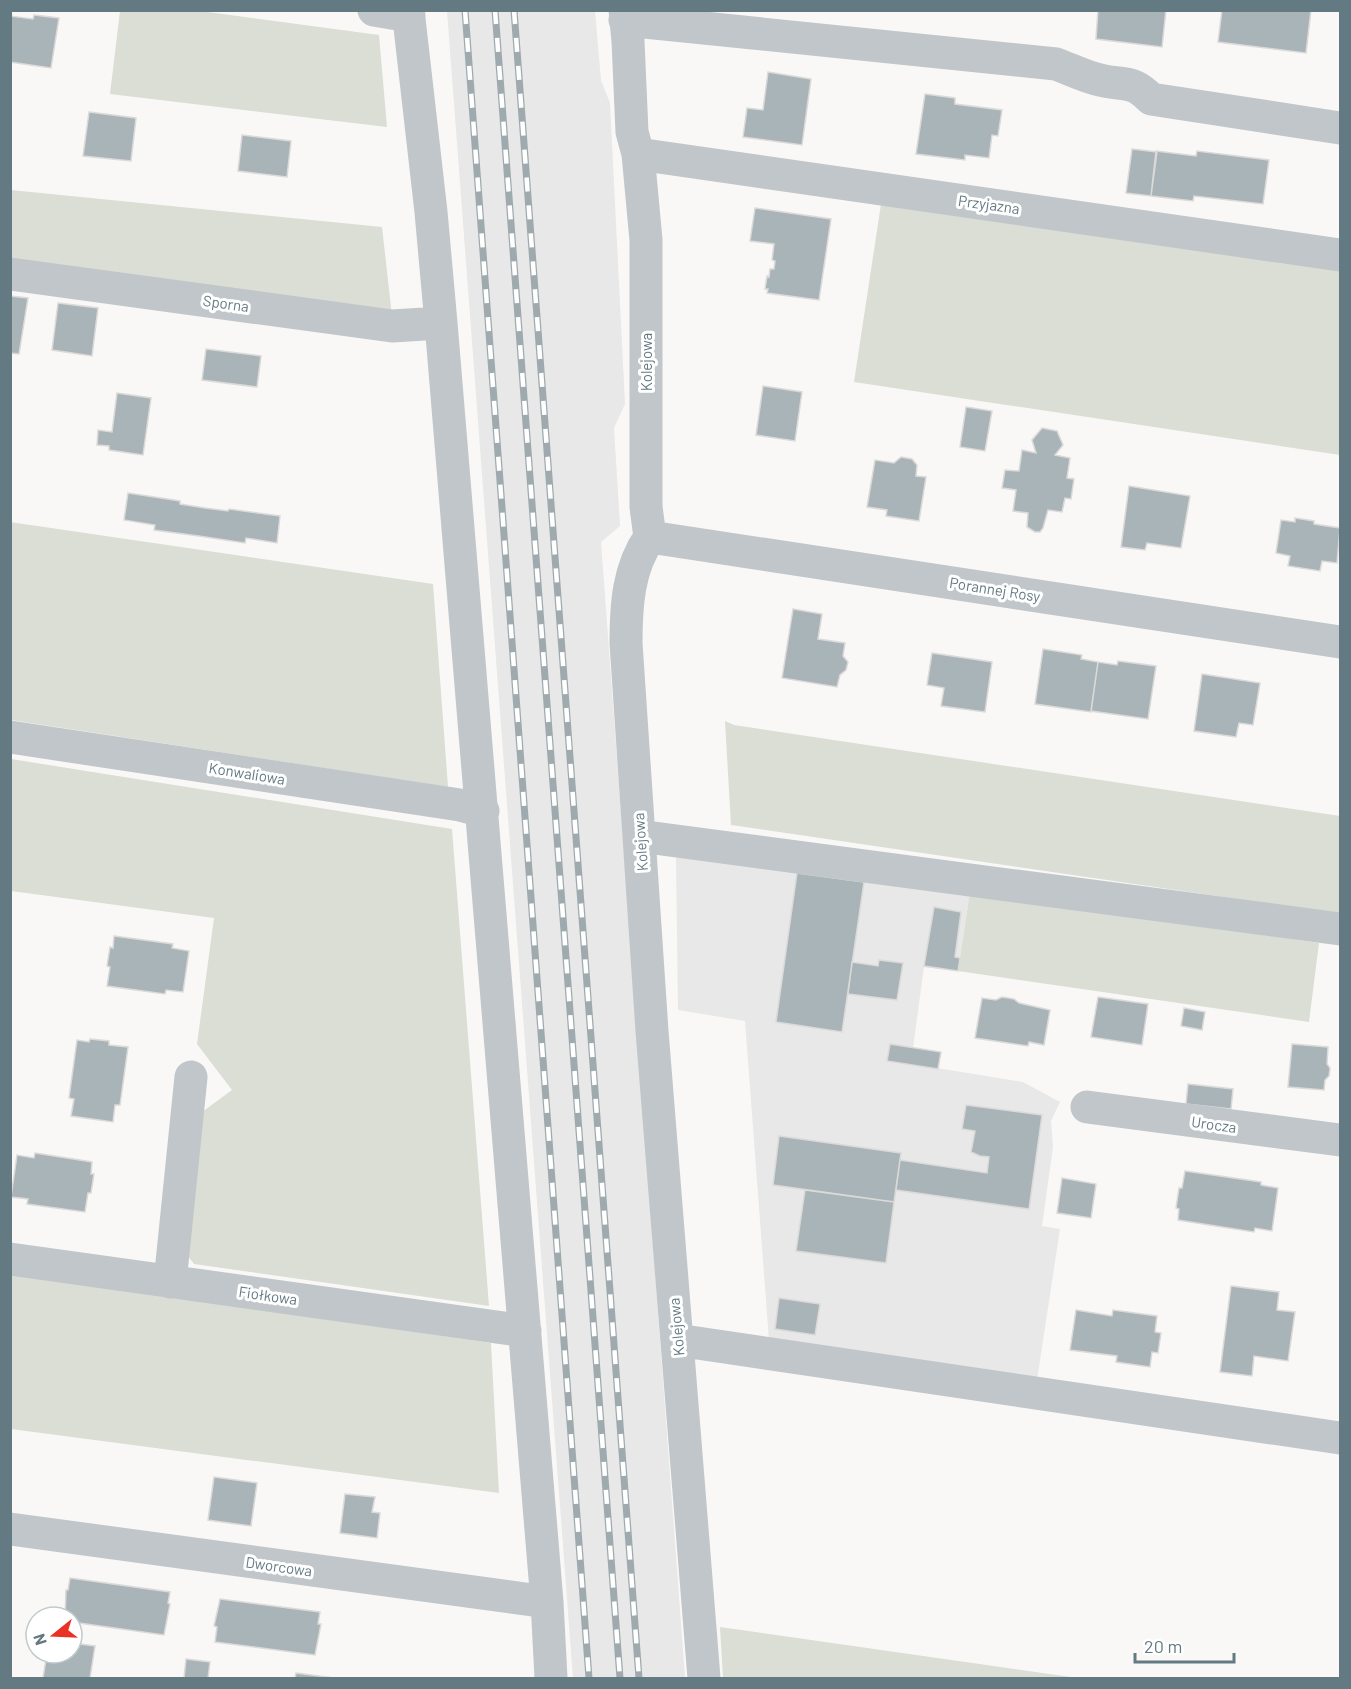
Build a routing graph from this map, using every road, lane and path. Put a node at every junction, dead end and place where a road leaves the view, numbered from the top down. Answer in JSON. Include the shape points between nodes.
{"nodes":[{"id":1,"x":374,"y":10,"type":"edge"},
{"id":2,"x":408,"y":13,"type":"edge"},
{"id":3,"x":625,"y":15,"type":"edge"},
{"id":4,"x":1341,"y":128,"type":"edge"},
{"id":5,"x":638,"y":154,"type":"junction"},
{"id":6,"x":1341,"y":255,"type":"edge"},
{"id":7,"x":10,"y":274,"type":"edge"},
{"id":8,"x":441,"y":323,"type":"junction"},
{"id":9,"x":650,"y":537,"type":"junction"},
{"id":10,"x":1341,"y":642,"type":"edge"},
{"id":11,"x":10,"y":737,"type":"edge"},
{"id":12,"x":483,"y":811,"type":"junction"},
{"id":13,"x":639,"y":837,"type":"junction"},
{"id":14,"x":1341,"y":929,"type":"edge"},
{"id":15,"x":191,"y":1077,"type":"dead end"},
{"id":16,"x":1087,"y":1107,"type":"dead end"},
{"id":17,"x":1341,"y":1140,"type":"edge"},
{"id":18,"x":10,"y":1259,"type":"edge"},
{"id":19,"x":170,"y":1282,"type":"junction"},
{"id":20,"x":525,"y":1330,"type":"junction"},
{"id":21,"x":677,"y":1340,"type":"junction"},
{"id":22,"x":1341,"y":1438,"type":"edge"},
{"id":23,"x":10,"y":1529,"type":"edge"},
{"id":24,"x":547,"y":1602,"type":"junction"},
{"id":25,"x":551,"y":1678,"type":"edge"},
{"id":26,"x":704,"y":1678,"type":"edge"}],
"edges":[{"from":1,"to":2,"type":"street"},
{"from":2,"to":8,"type":"street"},
{"from":3,"to":4,"type":"street","via":[[1056,64],[1100,80],[1127,83],[1151,99]]},
{"from":3,"to":5,"type":"street","name":"Kolejowa","via":[[632,132]]},
{"from":5,"to":6,"type":"street","name":"Przyjazna"},
{"from":5,"to":9,"type":"street","name":"Kolejowa","via":[[646,240],[646,507]]},
{"from":7,"to":8,"type":"street","name":"Sporna","via":[[392,326]]},
{"from":8,"to":12,"type":"street"},
{"from":9,"to":10,"type":"street","name":"Porannej Rosy"},
{"from":9,"to":13,"type":"street","name":"Kolejowa","via":[[637,560],[626,608]]},
{"from":11,"to":12,"type":"street","name":"Konwaliowa"},
{"from":12,"to":20,"type":"street"},
{"from":13,"to":14,"type":"street"},
{"from":13,"to":21,"type":"street","name":"Kolejowa"},
{"from":15,"to":19,"type":"street"},
{"from":16,"to":17,"type":"street","name":"Urocza"},
{"from":18,"to":19,"type":"street","name":"Fiołkowa"},
{"from":19,"to":20,"type":"street","name":"Fiołkowa"},
{"from":20,"to":24,"type":"street"},
{"from":21,"to":22,"type":"street"},
{"from":21,"to":26,"type":"street","name":"Kolejowa"},
{"from":23,"to":24,"type":"street","name":"Dworcowa"},
{"from":24,"to":25,"type":"street"}]}
